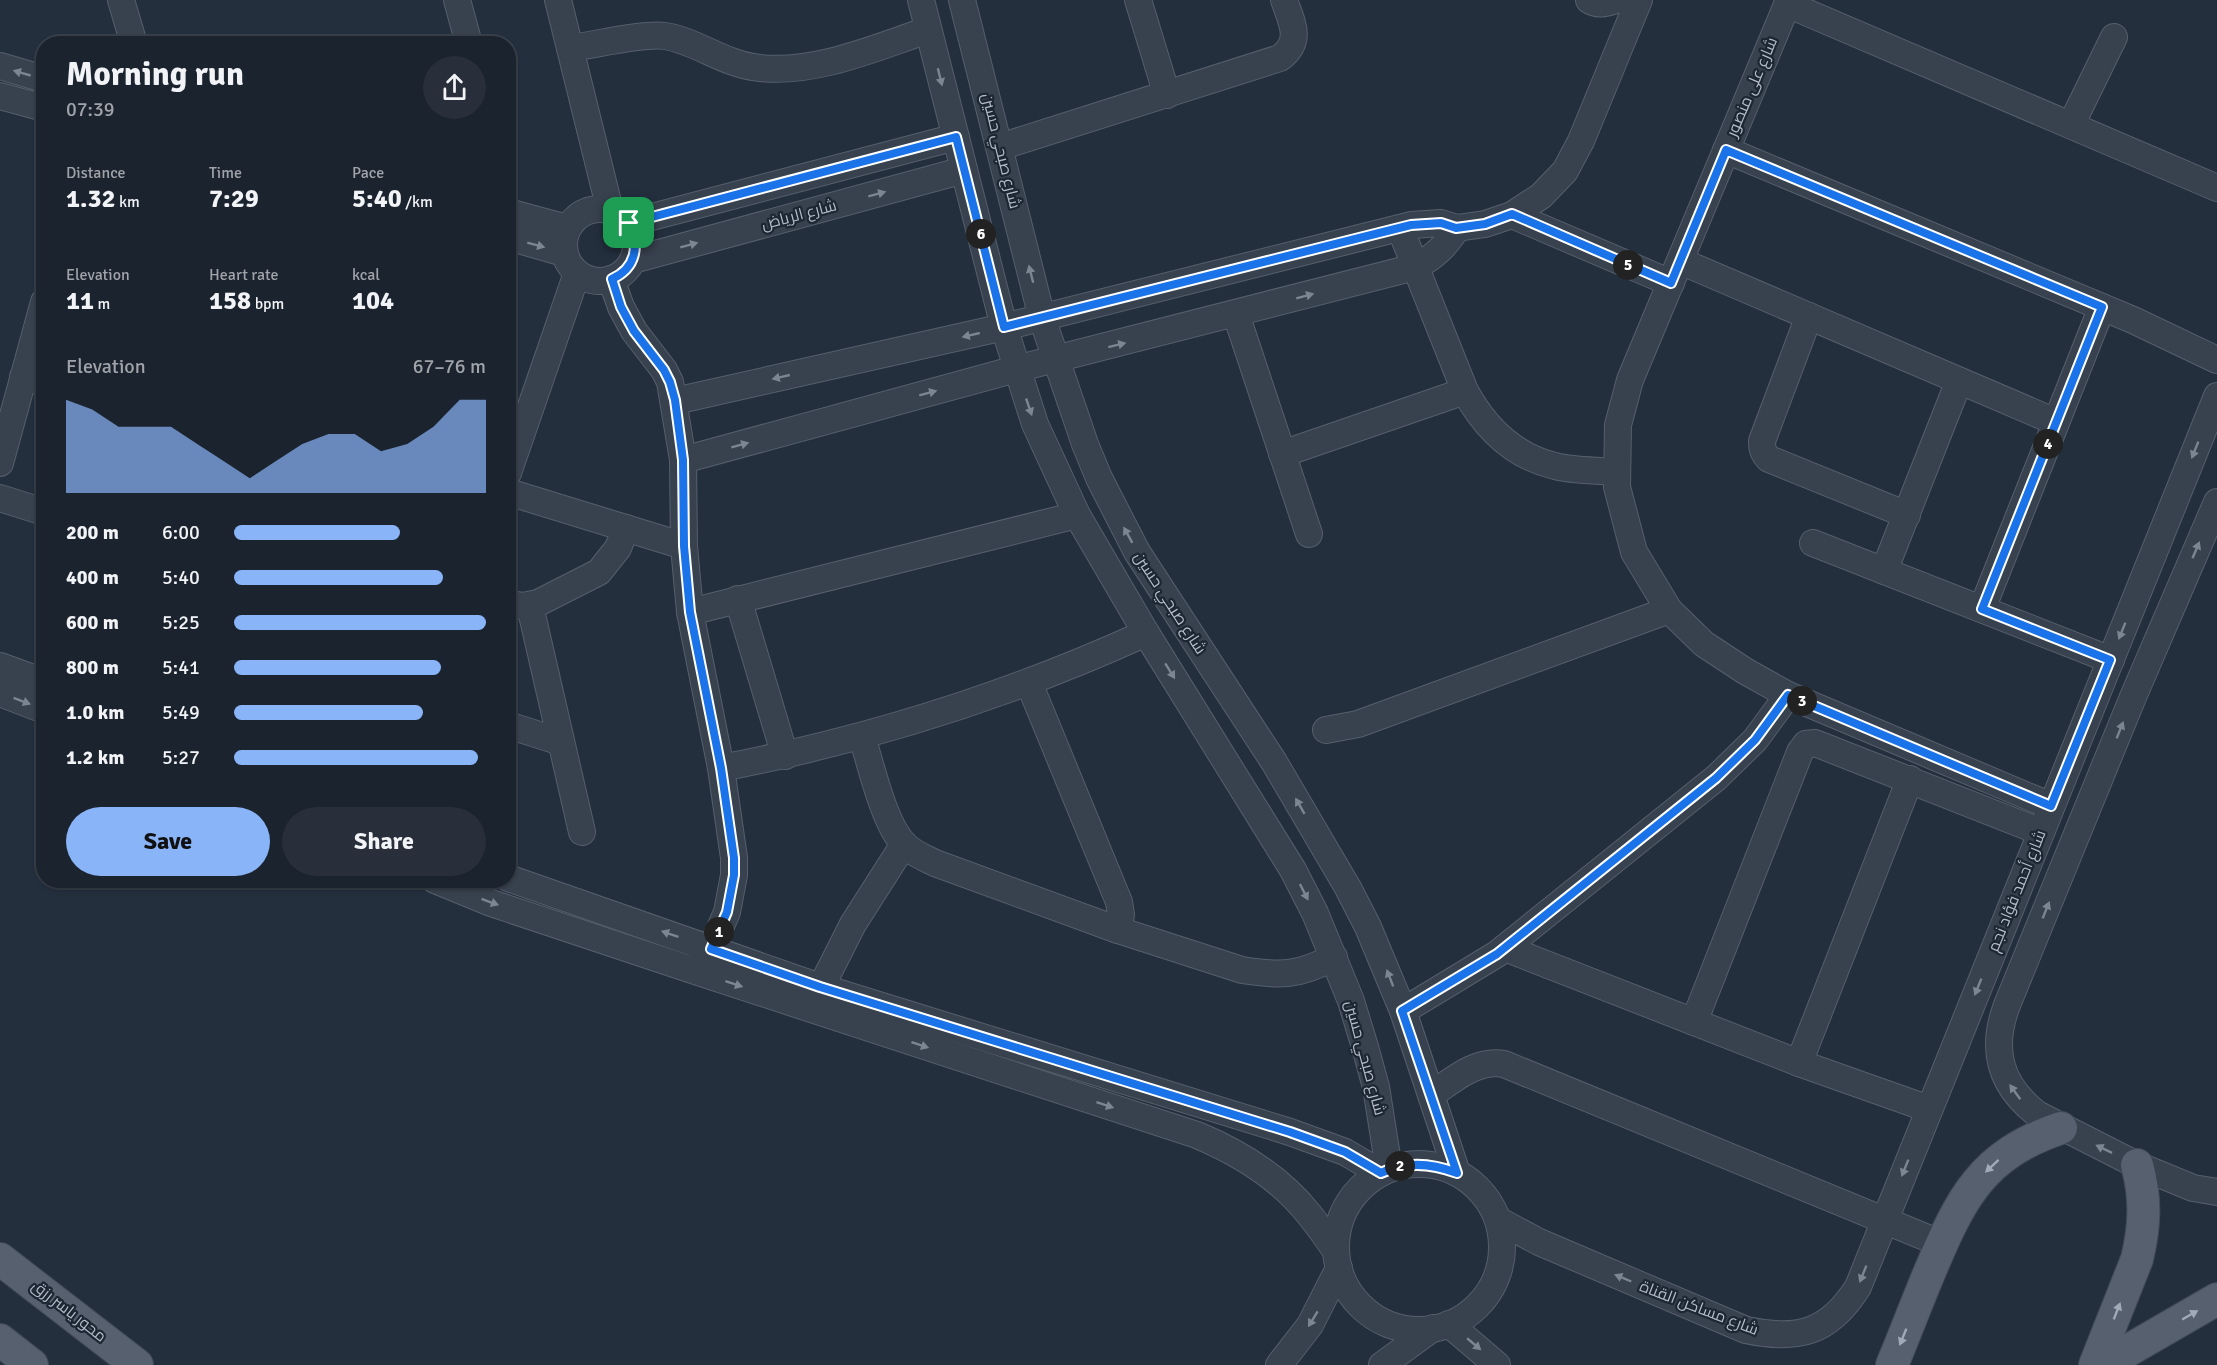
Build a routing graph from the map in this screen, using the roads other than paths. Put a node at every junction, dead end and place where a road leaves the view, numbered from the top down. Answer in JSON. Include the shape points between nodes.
{"nodes":[{"id":1,"x":121,"y":0,"type":"edge"},
{"id":2,"x":457,"y":0,"type":"edge"},
{"id":3,"x":558,"y":0,"type":"edge"},
{"id":4,"x":921,"y":0,"type":"edge"},
{"id":5,"x":962,"y":0,"type":"edge"},
{"id":6,"x":1138,"y":0,"type":"edge"},
{"id":7,"x":1284,"y":0,"type":"edge"},
{"id":8,"x":1589,"y":0,"type":"edge"},
{"id":9,"x":1616,"y":0,"type":"edge"},
{"id":10,"x":1639,"y":0,"type":"edge"},
{"id":11,"x":1788,"y":2,"type":"edge"},
{"id":12,"x":928,"y":30,"type":"junction"},
{"id":13,"x":132,"y":36,"type":"edge"},
{"id":14,"x":467,"y":36,"type":"edge"},
{"id":15,"x":2114,"y":37,"type":"dead end"},
{"id":16,"x":570,"y":48,"type":"junction"},
{"id":17,"x":0,"y":66,"type":"edge"},
{"id":18,"x":36,"y":77,"type":"edge"},
{"id":19,"x":1167,"y":95,"type":"junction"},
{"id":20,"x":0,"y":96,"type":"edge"},
{"id":21,"x":36,"y":106,"type":"edge"},
{"id":22,"x":2071,"y":125,"type":"junction"},
{"id":23,"x":956,"y":137,"type":"junction"},
{"id":24,"x":1000,"y":147,"type":"junction"},
{"id":25,"x":1726,"y":150,"type":"junction"},
{"id":26,"x":964,"y":170,"type":"junction"},
{"id":27,"x":2217,"y":188,"type":"edge"},
{"id":28,"x":1512,"y":214,"type":"junction"},
{"id":29,"x":620,"y":217,"type":"junction"},
{"id":30,"x":516,"y":218,"type":"edge"},
{"id":31,"x":1400,"y":228,"type":"junction"},
{"id":32,"x":1456,"y":228,"type":"junction"},
{"id":33,"x":569,"y":251,"type":"junction"},
{"id":34,"x":633,"y":260,"type":"junction"},
{"id":35,"x":1416,"y":267,"type":"junction"},
{"id":36,"x":1676,"y":272,"type":"junction"},
{"id":37,"x":612,"y":279,"type":"junction"},
{"id":38,"x":2102,"y":307,"type":"junction"},
{"id":39,"x":1236,"y":314,"type":"junction"},
{"id":40,"x":1809,"y":316,"type":"junction"},
{"id":41,"x":1042,"y":318,"type":"junction"},
{"id":42,"x":1004,"y":327,"type":"junction"},
{"id":43,"x":36,"y":359,"type":"edge"},
{"id":44,"x":1055,"y":360,"type":"junction"},
{"id":45,"x":2217,"y":360,"type":"edge"},
{"id":46,"x":1016,"y":369,"type":"junction"},
{"id":47,"x":33,"y":380,"type":"edge"},
{"id":48,"x":1959,"y":381,"type":"junction"},
{"id":49,"x":1465,"y":391,"type":"junction"},
{"id":50,"x":2217,"y":396,"type":"edge"},
{"id":51,"x":675,"y":400,"type":"junction"},
{"id":52,"x":2056,"y":422,"type":"junction"},
{"id":53,"x":516,"y":444,"type":"edge"},
{"id":54,"x":1282,"y":454,"type":"junction"},
{"id":55,"x":683,"y":460,"type":"junction"},
{"id":56,"x":0,"y":463,"type":"edge"},
{"id":57,"x":1616,"y":472,"type":"junction"},
{"id":58,"x":516,"y":494,"type":"edge"},
{"id":59,"x":0,"y":498,"type":"edge"},
{"id":60,"x":2217,"y":502,"type":"edge"},
{"id":61,"x":36,"y":509,"type":"edge"},
{"id":62,"x":1077,"y":515,"type":"junction"},
{"id":63,"x":1906,"y":515,"type":"junction"},
{"id":64,"x":626,"y":528,"type":"junction"},
{"id":65,"x":1309,"y":534,"type":"dead end"},
{"id":66,"x":1813,"y":543,"type":"dead end"},
{"id":67,"x":684,"y":546,"type":"junction"},
{"id":68,"x":1884,"y":571,"type":"junction"},
{"id":69,"x":738,"y":599,"type":"junction"},
{"id":70,"x":516,"y":605,"type":"edge"},
{"id":71,"x":1982,"y":609,"type":"junction"},
{"id":72,"x":1669,"y":610,"type":"junction"},
{"id":73,"x":516,"y":611,"type":"edge"},
{"id":74,"x":690,"y":612,"type":"junction"},
{"id":75,"x":1146,"y":633,"type":"junction"},
{"id":76,"x":2110,"y":660,"type":"junction"},
{"id":77,"x":0,"y":666,"type":"edge"},
{"id":78,"x":36,"y":679,"type":"edge"},
{"id":79,"x":1029,"y":683,"type":"junction"},
{"id":80,"x":0,"y":693,"type":"edge"},
{"id":81,"x":1788,"y":695,"type":"junction"},
{"id":82,"x":36,"y":707,"type":"edge"},
{"id":83,"x":516,"y":728,"type":"edge"},
{"id":84,"x":1326,"y":730,"type":"dead end"},
{"id":85,"x":861,"y":737,"type":"junction"},
{"id":86,"x":561,"y":742,"type":"junction"},
{"id":87,"x":785,"y":756,"type":"junction"},
{"id":88,"x":721,"y":768,"type":"junction"},
{"id":89,"x":1910,"y":779,"type":"junction"},
{"id":90,"x":2051,"y":806,"type":"junction"},
{"id":91,"x":582,"y":832,"type":"dead end"},
{"id":92,"x":2041,"y":832,"type":"junction"},
{"id":93,"x":904,"y":844,"type":"junction"},
{"id":94,"x":516,"y":881,"type":"edge"},
{"id":95,"x":454,"y":888,"type":"edge"},
{"id":96,"x":1118,"y":930,"type":"junction"},
{"id":97,"x":1505,"y":948,"type":"junction"},
{"id":98,"x":711,"y":949,"type":"junction"},
{"id":99,"x":1334,"y":957,"type":"junction"},
{"id":100,"x":692,"y":970,"type":"junction"},
{"id":101,"x":815,"y":998,"type":"junction"},
{"id":102,"x":1402,"y":1011,"type":"junction"},
{"id":103,"x":1694,"y":1022,"type":"junction"},
{"id":104,"x":1799,"y":1063,"type":"junction"},
{"id":105,"x":1431,"y":1095,"type":"junction"},
{"id":106,"x":1929,"y":1109,"type":"junction"},
{"id":107,"x":2061,"y":1128,"type":"junction"},
{"id":108,"x":2137,"y":1165,"type":"junction"},
{"id":109,"x":1385,"y":1171,"type":"junction"},
{"id":110,"x":1457,"y":1173,"type":"junction"},
{"id":111,"x":2217,"y":1192,"type":"edge"},
{"id":112,"x":1498,"y":1220,"type":"junction"},
{"id":113,"x":1884,"y":1220,"type":"junction"},
{"id":114,"x":1942,"y":1244,"type":"junction"},
{"id":115,"x":0,"y":1259,"type":"edge"},
{"id":116,"x":1337,"y":1260,"type":"junction"},
{"id":117,"x":2217,"y":1299,"type":"edge"},
{"id":118,"x":1441,"y":1326,"type":"junction"},
{"id":119,"x":0,"y":1340,"type":"edge"},
{"id":120,"x":32,"y":1365,"type":"edge"},
{"id":121,"x":137,"y":1365,"type":"edge"},
{"id":122,"x":1279,"y":1365,"type":"edge"},
{"id":123,"x":1382,"y":1365,"type":"edge"},
{"id":124,"x":1497,"y":1365,"type":"edge"},
{"id":125,"x":1892,"y":1365,"type":"edge"},
{"id":126,"x":2095,"y":1365,"type":"edge"},
{"id":127,"x":2103,"y":1365,"type":"edge"}],
"edges":[{"from":1,"to":13,"type":"street"},
{"from":2,"to":14,"type":"street"},
{"from":3,"to":16,"type":"street"},
{"from":4,"to":12,"type":"street","name":"شارع صبحي حسين"},
{"from":5,"to":24,"type":"street","name":"شارع صبحي حسين"},
{"from":6,"to":19,"type":"street"},
{"from":7,"to":19,"type":"street","via":[[1294,29],[1289,51],[1280,58]]},
{"from":8,"to":9,"type":"street","via":[[1602,4]]},
{"from":10,"to":28,"type":"street","via":[[1565,171],[1541,196]]},
{"from":11,"to":22,"type":"street"},
{"from":11,"to":25,"type":"street","name":"شارع على منصور"},
{"from":12,"to":16,"type":"street","via":[[842,59],[796,67],[761,68],[732,62],[665,36]]},
{"from":12,"to":23,"type":"street","name":"شارع صبحي حسين","one_way":true},
{"from":15,"to":22,"type":"street"},
{"from":16,"to":29,"type":"street"},
{"from":18,"to":17,"type":"street","one_way":true},
{"from":19,"to":24,"type":"street"},
{"from":20,"to":21,"type":"street"},
{"from":22,"to":27,"type":"street"},
{"from":23,"to":26,"type":"street","name":"شارع صبحي حسين"},
{"from":23,"to":29,"type":"street"},
{"from":41,"to":24,"type":"street","name":"شارع صبحي حسين","one_way":true},
{"from":25,"to":36,"type":"street","name":"شارع على منصور"},
{"from":25,"to":38,"type":"street"},
{"from":34,"to":26,"type":"street","name":"شارع الرياض","one_way":true},
{"from":26,"to":42,"type":"street","name":"شارع صبحي حسين"},
{"from":28,"to":32,"type":"street","via":[[1485,224]]},
{"from":28,"to":36,"type":"street"},
{"from":29,"to":33,"type":"street","via":[[598,209],[575,218]]},
{"from":29,"to":34,"type":"street","via":[[634,235]]},
{"from":30,"to":33,"type":"street"},
{"from":31,"to":32,"type":"street","via":[[1441,223]]},
{"from":31,"to":35,"type":"street"},
{"from":31,"to":41,"type":"street"},
{"from":32,"to":35,"type":"street","via":[[1438,253]]},
{"from":33,"to":37,"type":"street","via":[[587,279]]},
{"from":33,"to":53,"type":"street"},
{"from":34,"to":37,"type":"street"},
{"from":39,"to":35,"type":"street","one_way":true},
{"from":35,"to":49,"type":"street"},
{"from":36,"to":40,"type":"street"},
{"from":36,"to":57,"type":"street","name":"شارع على منصور","via":[[1630,380],[1618,425]]},
{"from":37,"to":51,"type":"street","via":[[621,307],[664,370]]},
{"from":38,"to":45,"type":"street"},
{"from":38,"to":52,"type":"street"},
{"from":44,"to":39,"type":"street","one_way":true},
{"from":39,"to":54,"type":"street"},
{"from":40,"to":48,"type":"street"},
{"from":40,"to":63,"type":"street","via":[[1762,441],[1765,455]]},
{"from":41,"to":42,"type":"street"},
{"from":41,"to":44,"type":"street","name":"شارع صبحي حسين"},
{"from":42,"to":46,"type":"street","name":"شارع صبحي حسين"},
{"from":42,"to":51,"type":"street","one_way":true},
{"from":43,"to":47,"type":"street"},
{"from":44,"to":46,"type":"street"},
{"from":102,"to":44,"type":"street","name":"شارع صبحي حسين","one_way":true,"via":[[1387,968],[1348,888],[1274,762],[1156,583],[1119,518],[1084,444]]},
{"from":55,"to":46,"type":"street","one_way":true},
{"from":46,"to":62,"type":"street","name":"شارع صبحي حسين","one_way":true,"via":[[1035,424]]},
{"from":47,"to":56,"type":"street"},
{"from":48,"to":52,"type":"street"},
{"from":48,"to":63,"type":"street"},
{"from":49,"to":54,"type":"street"},
{"from":49,"to":57,"type":"street","via":[[1493,432],[1534,460],[1557,467]]},
{"from":50,"to":76,"type":"street","name":"شارع أحمد فؤاد نجم","one_way":true},
{"from":51,"to":55,"type":"street"},
{"from":52,"to":71,"type":"street"},
{"from":54,"to":65,"type":"street"},
{"from":55,"to":67,"type":"street"},
{"from":57,"to":72,"type":"street","name":"شارع على منصور","via":[[1634,552]]},
{"from":58,"to":64,"type":"street"},
{"from":59,"to":61,"type":"street"},
{"from":107,"to":60,"type":"street","name":"شارع أحمد فؤاد نجم","one_way":true,"via":[[2037,1114],[2012,1089],[1999,1057],[2001,1022]]},
{"from":62,"to":69,"type":"street"},
{"from":62,"to":75,"type":"street","name":"شارع صبحي حسين"},
{"from":63,"to":68,"type":"street"},
{"from":64,"to":67,"type":"street"},
{"from":64,"to":70,"type":"street","via":[[618,548],[599,572],[548,600]]},
{"from":66,"to":68,"type":"street"},
{"from":67,"to":74,"type":"street"},
{"from":68,"to":71,"type":"street"},
{"from":69,"to":74,"type":"street"},
{"from":69,"to":87,"type":"street"},
{"from":71,"to":76,"type":"street"},
{"from":72,"to":81,"type":"street","name":"شارع على منصور","via":[[1704,644]]},
{"from":72,"to":84,"type":"street","via":[[1358,724]]},
{"from":73,"to":86,"type":"street"},
{"from":74,"to":88,"type":"street"},
{"from":75,"to":79,"type":"street"},
{"from":75,"to":99,"type":"street","name":"شارع صبحي حسين","one_way":true,"via":[[1293,870]]},
{"from":76,"to":90,"type":"street","name":"شارع أحمد فؤاد نجم"},
{"from":77,"to":78,"type":"street"},
{"from":79,"to":85,"type":"street"},
{"from":79,"to":96,"type":"street","via":[[1119,902]]},
{"from":80,"to":82,"type":"street","one_way":true},
{"from":81,"to":90,"type":"street","name":"شارع على منصور"},
{"from":81,"to":97,"type":"street","via":[[1761,733],[1729,766]]},
{"from":83,"to":86,"type":"street"},
{"from":85,"to":87,"type":"street"},
{"from":85,"to":93,"type":"street","via":[[892,827]]},
{"from":86,"to":91,"type":"street"},
{"from":87,"to":88,"type":"street"},
{"from":88,"to":98,"type":"street","via":[[734,875],[727,912]]},
{"from":89,"to":92,"type":"street"},
{"from":89,"to":103,"type":"street","via":[[1815,743],[1803,747]]},
{"from":89,"to":104,"type":"street"},
{"from":90,"to":92,"type":"street","name":"شارع أحمد فؤاد نجم"},
{"from":92,"to":106,"type":"street","name":"شارع أحمد فؤاد نجم","one_way":true},
{"from":93,"to":96,"type":"street","via":[[935,863]]},
{"from":93,"to":101,"type":"street","via":[[865,903]]},
{"from":98,"to":94,"type":"street","one_way":true},
{"from":95,"to":100,"type":"street","one_way":true},
{"from":96,"to":99,"type":"street","via":[[1262,973],[1298,973]]},
{"from":97,"to":102,"type":"street"},
{"from":97,"to":103,"type":"street"},
{"from":98,"to":100,"type":"street"},
{"from":98,"to":101,"type":"street"},
{"from":99,"to":109,"type":"street","name":"شارع صبحي حسين","via":[[1376,1087]]},
{"from":100,"to":101,"type":"street","one_way":true},
{"from":101,"to":109,"type":"street","via":[[1262,1122]]},
{"from":101,"to":116,"type":"street","one_way":true,"via":[[1223,1146],[1290,1193],[1308,1213]]},
{"from":102,"to":105,"type":"street","name":"شارع صبحي حسين"},
{"from":103,"to":104,"type":"street"},
{"from":104,"to":106,"type":"street"},
{"from":105,"to":110,"type":"street","name":"شارع صبحي حسين"},
{"from":105,"to":113,"type":"street","via":[[1471,1068],[1492,1062],[1504,1064]]},
{"from":106,"to":113,"type":"street","name":"شارع أحمد فؤاد نجم","one_way":true},
{"from":108,"to":107,"type":"street","name":"شارع أحمد فؤاد نجم","one_way":true},
{"from":107,"to":114,"type":"main road","one_way":true,"via":[[2021,1144],[1987,1170],[1960,1204]]},
{"from":108,"to":111,"type":"street","name":"شارع أحمد فؤاد نجم","via":[[2193,1188]]},
{"from":126,"to":108,"type":"main road","one_way":true,"via":[[2142,1240],[2144,1202]]},
{"from":109,"to":110,"type":"street","via":[[1423,1164]]},
{"from":109,"to":116,"type":"street","via":[[1365,1183],[1347,1206],[1337,1232]]},
{"from":110,"to":112,"type":"street","via":[[1482,1192]]},
{"from":113,"to":112,"type":"street","name":"شارع مساكن القناة","one_way":true,"via":[[1858,1287],[1846,1305],[1821,1326],[1790,1336],[1746,1330],[1539,1242]]},
{"from":112,"to":118,"type":"street","via":[[1502,1255],[1490,1290],[1466,1316]]},
{"from":113,"to":114,"type":"street"},
{"from":114,"to":125,"type":"main road","one_way":true},
{"from":115,"to":121,"type":"main road","name":"محور ياسر رزق"},
{"from":116,"to":118,"type":"street","via":[[1345,1285],[1367,1311],[1398,1327]]},
{"from":116,"to":122,"type":"street","one_way":true,"via":[[1310,1325]]},
{"from":127,"to":117,"type":"main road","one_way":true},
{"from":118,"to":123,"type":"street"},
{"from":118,"to":124,"type":"street","one_way":true},
{"from":119,"to":120,"type":"main road"}]}
